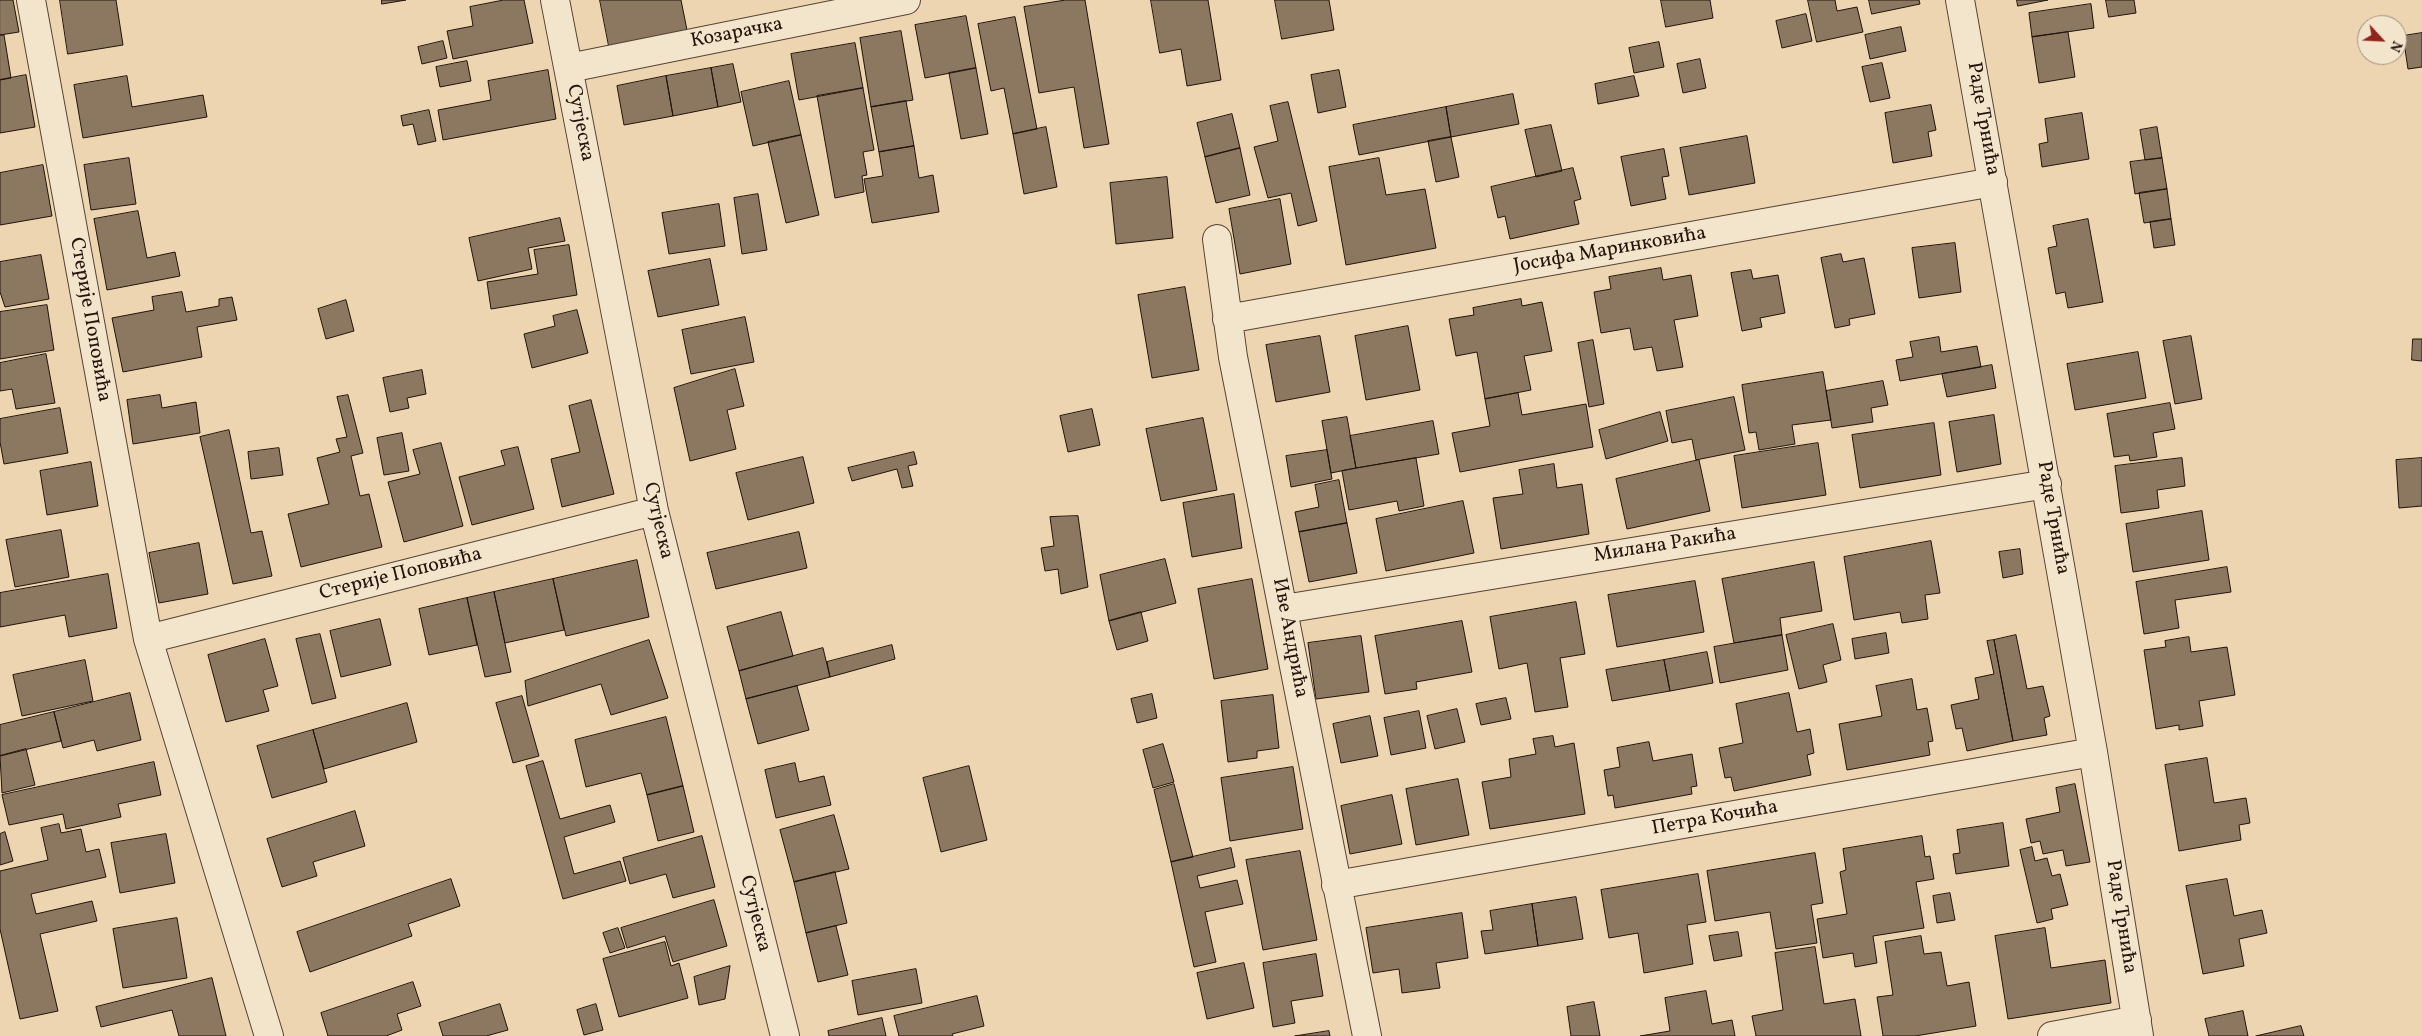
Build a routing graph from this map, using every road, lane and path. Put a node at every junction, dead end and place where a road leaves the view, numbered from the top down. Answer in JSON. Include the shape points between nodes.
{"nodes":[{"id":1,"x":31,"y":0,"type":"edge"},
{"id":2,"x":555,"y":0,"type":"edge"},
{"id":3,"x":906,"y":0,"type":"edge"},
{"id":4,"x":1960,"y":0,"type":"edge"},
{"id":5,"x":569,"y":68,"type":"junction"},
{"id":6,"x":1993,"y":182,"type":"junction"},
{"id":7,"x":1217,"y":239,"type":"dead end"},
{"id":8,"x":1227,"y":319,"type":"junction"},
{"id":9,"x":2047,"y":484,"type":"junction"},
{"id":10,"x":654,"y":511,"type":"junction"},
{"id":11,"x":1284,"y":609,"type":"junction"},
{"id":12,"x":148,"y":640,"type":"junction"},
{"id":13,"x":2093,"y":752,"type":"junction"},
{"id":14,"x":1336,"y":886,"type":"junction"},
{"id":15,"x":2138,"y":1028,"type":"edge"},
{"id":16,"x":269,"y":1036,"type":"edge"},
{"id":17,"x":785,"y":1036,"type":"edge"},
{"id":18,"x":1367,"y":1036,"type":"edge"},
{"id":19,"x":2052,"y":1036,"type":"edge"}],
"edges":[{"from":1,"to":12,"type":"street","name":"Стерије Поповића"},
{"from":2,"to":5,"type":"street","name":"Сутјеска"},
{"from":3,"to":5,"type":"street","name":"Козарачка"},
{"from":4,"to":6,"type":"street","name":"Раде Трнића"},
{"from":5,"to":10,"type":"street","name":"Сутјеска"},
{"from":6,"to":8,"type":"street","name":"Јосифа Маринковића"},
{"from":6,"to":9,"type":"street","name":"Раде Трнића"},
{"from":7,"to":8,"type":"street","name":"Иве Андрића"},
{"from":8,"to":11,"type":"street","name":"Иве Андрића"},
{"from":9,"to":11,"type":"street","name":"Милана Ракића"},
{"from":9,"to":13,"type":"street","name":"Раде Трнића"},
{"from":10,"to":12,"type":"street","name":"Стерије Поповића"},
{"from":10,"to":17,"type":"street","name":"Сутјеска"},
{"from":11,"to":14,"type":"street","name":"Иве Андрића"},
{"from":12,"to":16,"type":"street","name":"Стерије Поповића"},
{"from":13,"to":14,"type":"street","name":"Петра Кочића"},
{"from":13,"to":15,"type":"street","name":"Раде Трнића"},
{"from":14,"to":18,"type":"street","name":"Иве Андрића"},
{"from":15,"to":19,"type":"street"}]}
